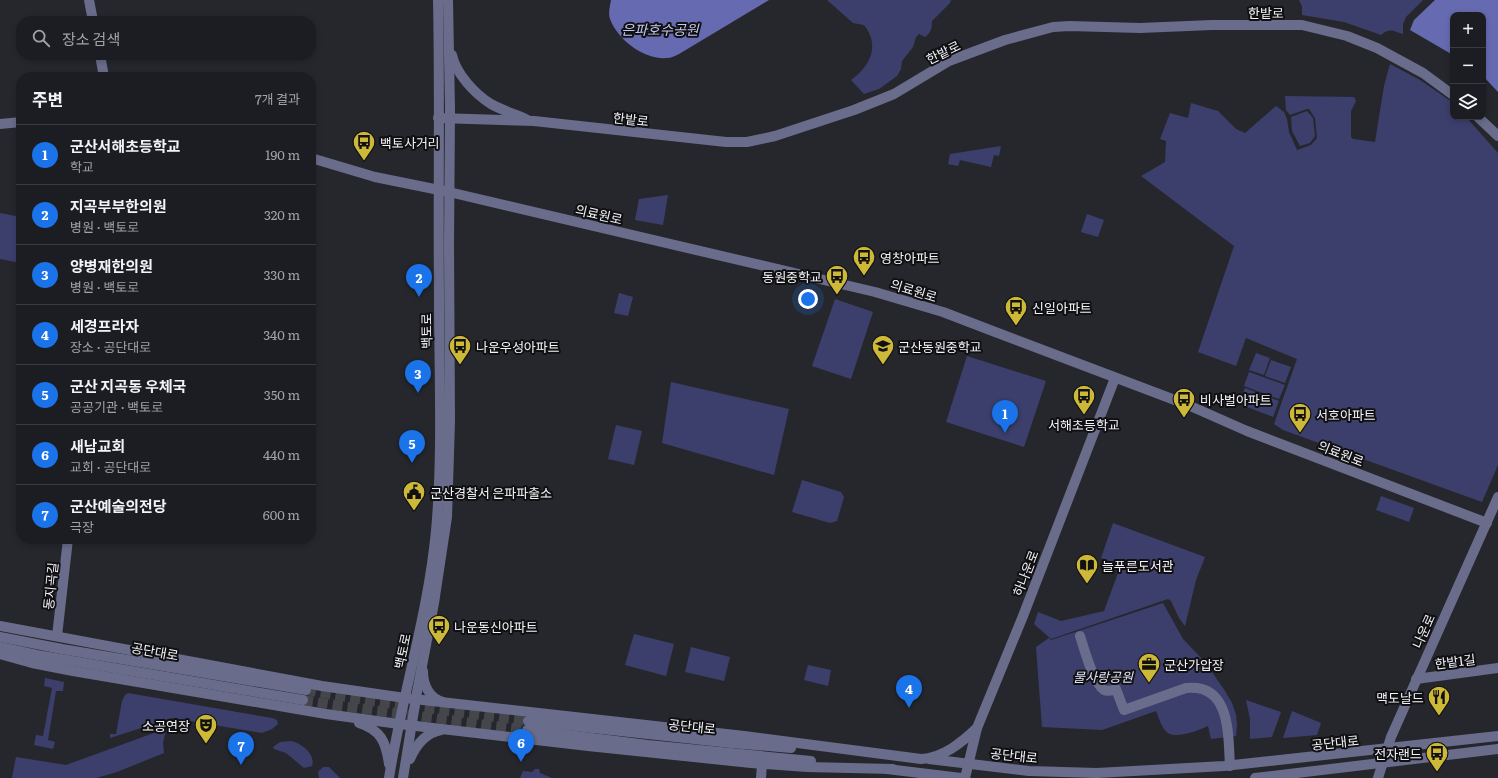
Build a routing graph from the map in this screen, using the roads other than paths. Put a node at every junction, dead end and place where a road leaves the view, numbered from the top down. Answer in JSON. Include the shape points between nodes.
{"nodes":[{"id":1,"x":89,"y":0,"type":"edge"},
{"id":2,"x":438,"y":0,"type":"edge"},
{"id":3,"x":448,"y":0,"type":"edge"},
{"id":4,"x":92,"y":16,"type":"edge"},
{"id":5,"x":449,"y":40,"type":"junction"},
{"id":6,"x":101,"y":60,"type":"edge"},
{"id":7,"x":103,"y":72,"type":"edge"},
{"id":8,"x":1450,"y":93,"type":"edge"},
{"id":9,"x":438,"y":118,"type":"junction"},
{"id":10,"x":450,"y":118,"type":"junction"},
{"id":11,"x":1481,"y":120,"type":"edge"},
{"id":12,"x":16,"y":122,"type":"edge"},
{"id":13,"x":534,"y":122,"type":"junction"},
{"id":14,"x":0,"y":124,"type":"edge"},
{"id":15,"x":1498,"y":136,"type":"edge"},
{"id":16,"x":316,"y":160,"type":"edge"},
{"id":17,"x":438,"y":190,"type":"junction"},
{"id":18,"x":449,"y":192,"type":"junction"},
{"id":19,"x":1115,"y":378,"type":"junction"},
{"id":20,"x":1498,"y":497,"type":"edge"},
{"id":21,"x":1487,"y":523,"type":"junction"},
{"id":22,"x":67,"y":544,"type":"edge"},
{"id":23,"x":0,"y":626,"type":"edge"},
{"id":24,"x":57,"y":636,"type":"junction"},
{"id":25,"x":1080,"y":636,"type":"dead end"},
{"id":26,"x":0,"y":637,"type":"edge"},
{"id":27,"x":0,"y":647,"type":"edge"},
{"id":28,"x":424,"y":652,"type":"junction"},
{"id":29,"x":0,"y":654,"type":"edge"},
{"id":30,"x":1498,"y":668,"type":"edge"},
{"id":31,"x":1416,"y":679,"type":"junction"},
{"id":32,"x":405,"y":698,"type":"junction"},
{"id":33,"x":416,"y":700,"type":"junction"},
{"id":34,"x":453,"y":705,"type":"junction"},
{"id":35,"x":326,"y":714,"type":"junction"},
{"id":36,"x":399,"y":724,"type":"junction"},
{"id":37,"x":412,"y":726,"type":"junction"},
{"id":38,"x":977,"y":728,"type":"junction"},
{"id":39,"x":448,"y":729,"type":"junction"},
{"id":40,"x":1498,"y":736,"type":"edge"},
{"id":41,"x":1386,"y":749,"type":"junction"},
{"id":42,"x":1498,"y":749,"type":"edge"},
{"id":43,"x":921,"y":758,"type":"junction"},
{"id":44,"x":1383,"y":763,"type":"junction"},
{"id":45,"x":762,"y":764,"type":"junction"},
{"id":46,"x":968,"y":764,"type":"junction"},
{"id":47,"x":1230,"y":766,"type":"junction"},
{"id":48,"x":893,"y":769,"type":"junction"},
{"id":49,"x":389,"y":777,"type":"edge"},
{"id":50,"x":404,"y":778,"type":"edge"},
{"id":51,"x":761,"y":778,"type":"edge"},
{"id":52,"x":961,"y":778,"type":"edge"},
{"id":53,"x":965,"y":778,"type":"edge"},
{"id":54,"x":1255,"y":778,"type":"edge"},
{"id":55,"x":1378,"y":778,"type":"edge"}],
"edges":[{"from":1,"to":4,"type":"street"},
{"from":2,"to":9,"type":"street","name":"백토로"},
{"from":3,"to":5,"type":"street","name":"백토로"},
{"from":5,"to":10,"type":"street","name":"백토로"},
{"from":5,"to":13,"type":"street","via":[[456,67],[483,98]]},
{"from":6,"to":7,"type":"street"},
{"from":8,"to":13,"type":"street","name":"한밭로","via":[[1423,73],[1377,48],[1347,36],[1302,25],[1140,28],[1070,26],[1053,27],[1005,40],[949,61],[894,94],[854,110],[775,136],[747,142]]},
{"from":9,"to":10,"type":"street","name":"한밭로"},
{"from":9,"to":17,"type":"street","name":"백토로"},
{"from":10,"to":13,"type":"street","name":"한밭로"},
{"from":10,"to":18,"type":"street","name":"백토로"},
{"from":11,"to":15,"type":"street"},
{"from":12,"to":14,"type":"street"},
{"from":16,"to":17,"type":"street","name":"의료원로","via":[[374,177]]},
{"from":17,"to":18,"type":"street","name":"의료원로"},
{"from":17,"to":32,"type":"street","name":"백토로","via":[[440,403],[436,530],[424,612]]},
{"from":18,"to":19,"type":"street","name":"의료원로","via":[[875,292],[943,312]]},
{"from":18,"to":28,"type":"street","name":"백토로","via":[[450,421],[447,517]]},
{"from":19,"to":21,"type":"street","name":"의료원로"},
{"from":19,"to":38,"type":"street","name":"하나운로"},
{"from":20,"to":21,"type":"street","name":"나운로"},
{"from":21,"to":31,"type":"street","name":"나운로"},
{"from":22,"to":24,"type":"street","name":"동지곡길"},
{"from":23,"to":24,"type":"street"},
{"from":24,"to":32,"type":"street","via":[[322,686]]},
{"from":25,"to":47,"type":"street","via":[[1096,680],[1106,691],[1116,689],[1124,710],[1186,688],[1202,688],[1216,696],[1226,717]]},
{"from":26,"to":27,"type":"street","name":"공단대로","via":[[304,695],[60,659]]},
{"from":28,"to":33,"type":"street","name":"백토로"},
{"from":28,"to":34,"type":"street","via":[[423,674],[428,690],[437,700]]},
{"from":29,"to":35,"type":"street","via":[[73,671]]},
{"from":30,"to":31,"type":"street","name":"한밭1길"},
{"from":31,"to":41,"type":"street","name":"나운로"},
{"from":32,"to":33,"type":"street"},
{"from":32,"to":36,"type":"street","name":"백토로"},
{"from":33,"to":34,"type":"street"},
{"from":33,"to":37,"type":"street","name":"백토로"},
{"from":34,"to":43,"type":"street"},
{"from":35,"to":36,"type":"street"},
{"from":35,"to":49,"type":"street","via":[[369,726],[379,734],[386,751]]},
{"from":36,"to":37,"type":"street"},
{"from":36,"to":49,"type":"street","name":"백토로"},
{"from":37,"to":39,"type":"street"},
{"from":37,"to":50,"type":"street","name":"백토로"},
{"from":38,"to":43,"type":"street","via":[[951,749],[934,757]]},
{"from":38,"to":46,"type":"street","name":"하나운로"},
{"from":39,"to":45,"type":"street"},
{"from":39,"to":50,"type":"street","via":[[431,733],[420,742],[415,748]]},
{"from":40,"to":41,"type":"street","name":"공단대로"},
{"from":41,"to":44,"type":"street","name":"나운로"},
{"from":41,"to":47,"type":"street","name":"공단대로"},
{"from":42,"to":44,"type":"street","name":"공단대로"},
{"from":43,"to":46,"type":"street","name":"공단대로"},
{"from":43,"to":48,"type":"street","name":"공단대로","via":[[528,726],[648,745]]},
{"from":44,"to":54,"type":"street","name":"공단대로"},
{"from":44,"to":55,"type":"street","name":"나운로"},
{"from":45,"to":48,"type":"street"},
{"from":45,"to":51,"type":"street"},
{"from":46,"to":47,"type":"street","name":"공단대로","via":[[1029,771],[1097,774]]},
{"from":46,"to":53,"type":"street","name":"하나운로"},
{"from":48,"to":52,"type":"street","name":"공단대로"}]}
